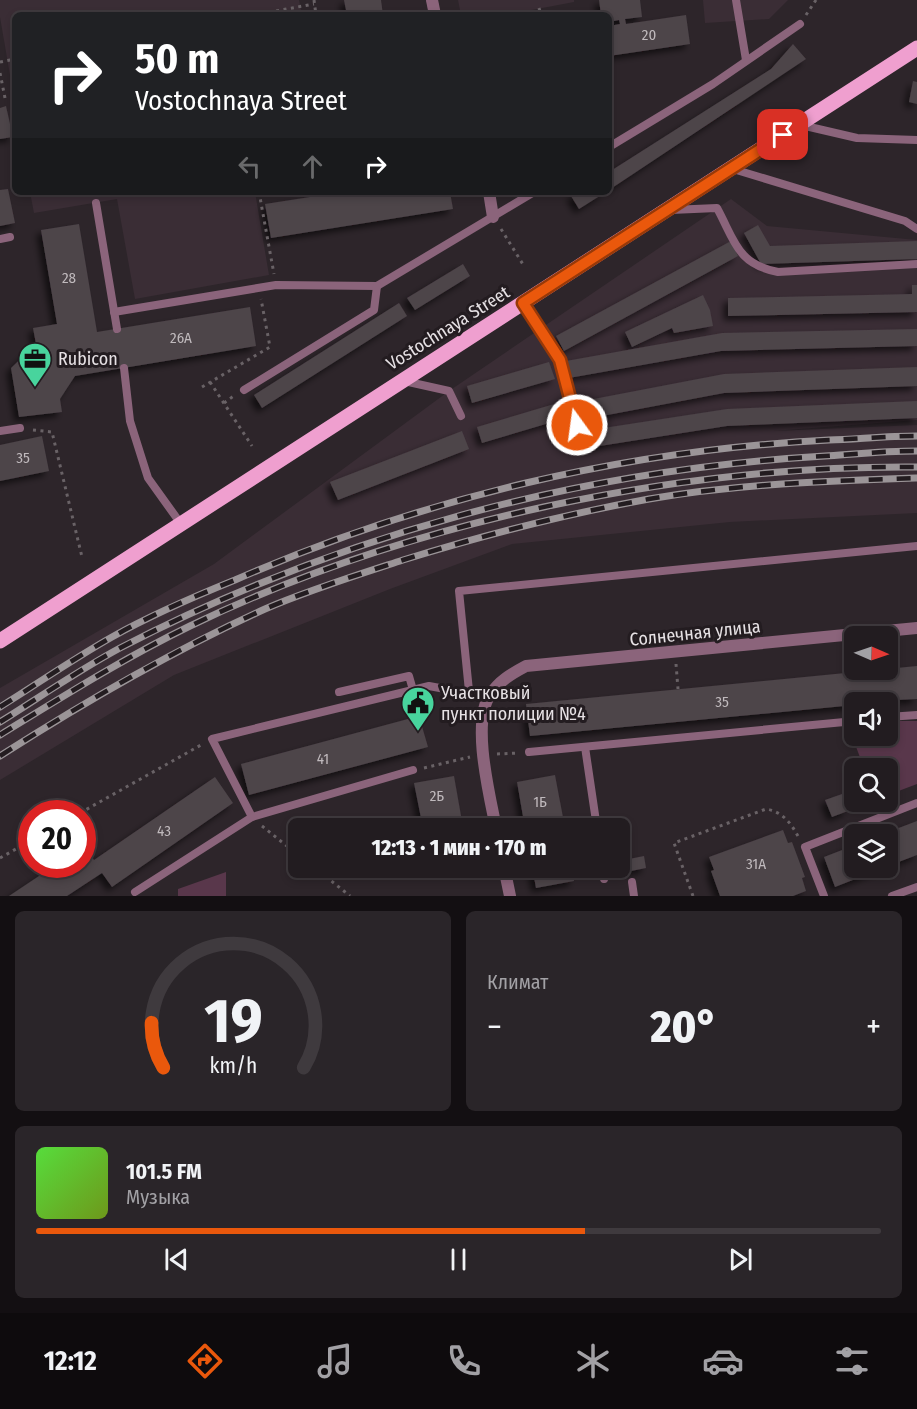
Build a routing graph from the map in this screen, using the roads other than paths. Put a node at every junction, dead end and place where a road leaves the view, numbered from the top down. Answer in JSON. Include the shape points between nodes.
{"nodes":[{"id":1,"x":736,"y":0,"type":"edge"},
{"id":2,"x":800,"y":24,"type":"road end"},
{"id":3,"x":917,"y":48,"type":"edge"},
{"id":4,"x":747,"y":60,"type":"junction"},
{"id":5,"x":800,"y":124,"type":"junction"},
{"id":6,"x":916,"y":142,"type":"edge"},
{"id":7,"x":612,"y":145,"type":"edge"},
{"id":8,"x":732,"y":168,"type":"junction"},
{"id":9,"x":489,"y":195,"type":"edge"},
{"id":10,"x":529,"y":195,"type":"edge"},
{"id":11,"x":96,"y":203,"type":"dead end"},
{"id":12,"x":666,"y":210,"type":"junction"},
{"id":13,"x":493,"y":217,"type":"junction"},
{"id":14,"x":917,"y":229,"type":"edge"},
{"id":15,"x":10,"y":237,"type":"dead end"},
{"id":16,"x":0,"y":239,"type":"edge"},
{"id":17,"x":917,"y":264,"type":"edge"},
{"id":18,"x":377,"y":286,"type":"junction"},
{"id":19,"x":523,"y":303,"type":"junction"},
{"id":20,"x":114,"y":312,"type":"junction"},
{"id":21,"x":117,"y":329,"type":"dead end"},
{"id":22,"x":124,"y":368,"type":"dead end"},
{"id":23,"x":401,"y":380,"type":"junction"},
{"id":24,"x":244,"y":390,"type":"dead end"},
{"id":25,"x":461,"y":416,"type":"dead end"},
{"id":26,"x":577,"y":425,"type":"dead end"},
{"id":27,"x":20,"y":428,"type":"road end"},
{"id":28,"x":0,"y":431,"type":"edge"},
{"id":29,"x":181,"y":524,"type":"junction"},
{"id":30,"x":917,"y":546,"type":"edge"},
{"id":31,"x":917,"y":628,"type":"edge"},
{"id":32,"x":0,"y":641,"type":"edge"},
{"id":33,"x":413,"y":690,"type":"junction"},
{"id":34,"x":469,"y":691,"type":"junction"},
{"id":35,"x":339,"y":692,"type":"dead end"},
{"id":36,"x":488,"y":697,"type":"junction"},
{"id":37,"x":917,"y":714,"type":"edge"},
{"id":38,"x":898,"y":716,"type":"edge"},
{"id":39,"x":844,"y":721,"type":"edge"},
{"id":40,"x":585,"y":747,"type":"junction"},
{"id":41,"x":529,"y":752,"type":"road end"},
{"id":42,"x":413,"y":770,"type":"dead end"},
{"id":43,"x":917,"y":804,"type":"edge"},
{"id":44,"x":252,"y":817,"type":"junction"},
{"id":45,"x":494,"y":818,"type":"edge"},
{"id":46,"x":596,"y":818,"type":"edge"},
{"id":47,"x":506,"y":878,"type":"edge"},
{"id":48,"x":632,"y":882,"type":"dead end"},
{"id":49,"x":917,"y":887,"type":"edge"},
{"id":50,"x":135,"y":892,"type":"dead end"},
{"id":51,"x":510,"y":896,"type":"edge"},
{"id":52,"x":634,"y":896,"type":"edge"},
{"id":53,"x":824,"y":896,"type":"edge"},
{"id":54,"x":892,"y":896,"type":"edge"}],
"edges":[{"from":1,"to":4,"type":"lane"},
{"from":2,"to":4,"type":"lane"},
{"from":3,"to":5,"type":"main road","name":"Vostochnaya Street"},
{"from":4,"to":7,"type":"lane"},
{"from":5,"to":6,"type":"lane","via":[[857,138]]},
{"from":5,"to":8,"type":"main road","name":"Vostochnaya Street"},
{"from":8,"to":12,"type":"main road","name":"Vostochnaya Street"},
{"from":8,"to":14,"type":"lane","via":[[904,221]]},
{"from":9,"to":13,"type":"street"},
{"from":10,"to":13,"type":"lane"},
{"from":11,"to":20,"type":"lane"},
{"from":12,"to":17,"type":"lane","via":[[717,208],[744,258],[760,269],[778,272]]},
{"from":12,"to":19,"type":"main road","name":"Vostochnaya Street"},
{"from":13,"to":18,"type":"lane"},
{"from":15,"to":16,"type":"lane"},
{"from":18,"to":20,"type":"lane","via":[[276,285]]},
{"from":18,"to":24,"type":"lane","via":[[375,310]]},
{"from":19,"to":23,"type":"main road","name":"Vostochnaya Street"},
{"from":19,"to":26,"type":"lane","via":[[560,360]]},
{"from":20,"to":21,"type":"lane"},
{"from":22,"to":29,"type":"lane","via":[[130,421],[148,478]]},
{"from":23,"to":25,"type":"lane","via":[[449,391]]},
{"from":23,"to":29,"type":"main road","name":"Vostochnaya Street"},
{"from":27,"to":28,"type":"lane"},
{"from":29,"to":32,"type":"main road","name":"Vostochnaya Street"},
{"from":30,"to":34,"type":"lane","via":[[459,591]]},
{"from":31,"to":36,"type":"street","name":"Солнечная улица","via":[[526,666],[504,678]]},
{"from":33,"to":34,"type":"lane","via":[[429,686]]},
{"from":33,"to":35,"type":"lane","via":[[409,676]]},
{"from":33,"to":44,"type":"lane","via":[[212,739]]},
{"from":34,"to":36,"type":"lane"},
{"from":36,"to":45,"type":"street","via":[[482,724],[483,754]]},
{"from":37,"to":38,"type":"lane"},
{"from":39,"to":40,"type":"lane"},
{"from":40,"to":41,"type":"lane"},
{"from":40,"to":46,"type":"lane"},
{"from":42,"to":44,"type":"lane"},
{"from":43,"to":53,"type":"lane","via":[[805,847]]},
{"from":44,"to":50,"type":"lane"},
{"from":47,"to":51,"type":"street"},
{"from":48,"to":52,"type":"lane"},
{"from":49,"to":54,"type":"lane"}]}
